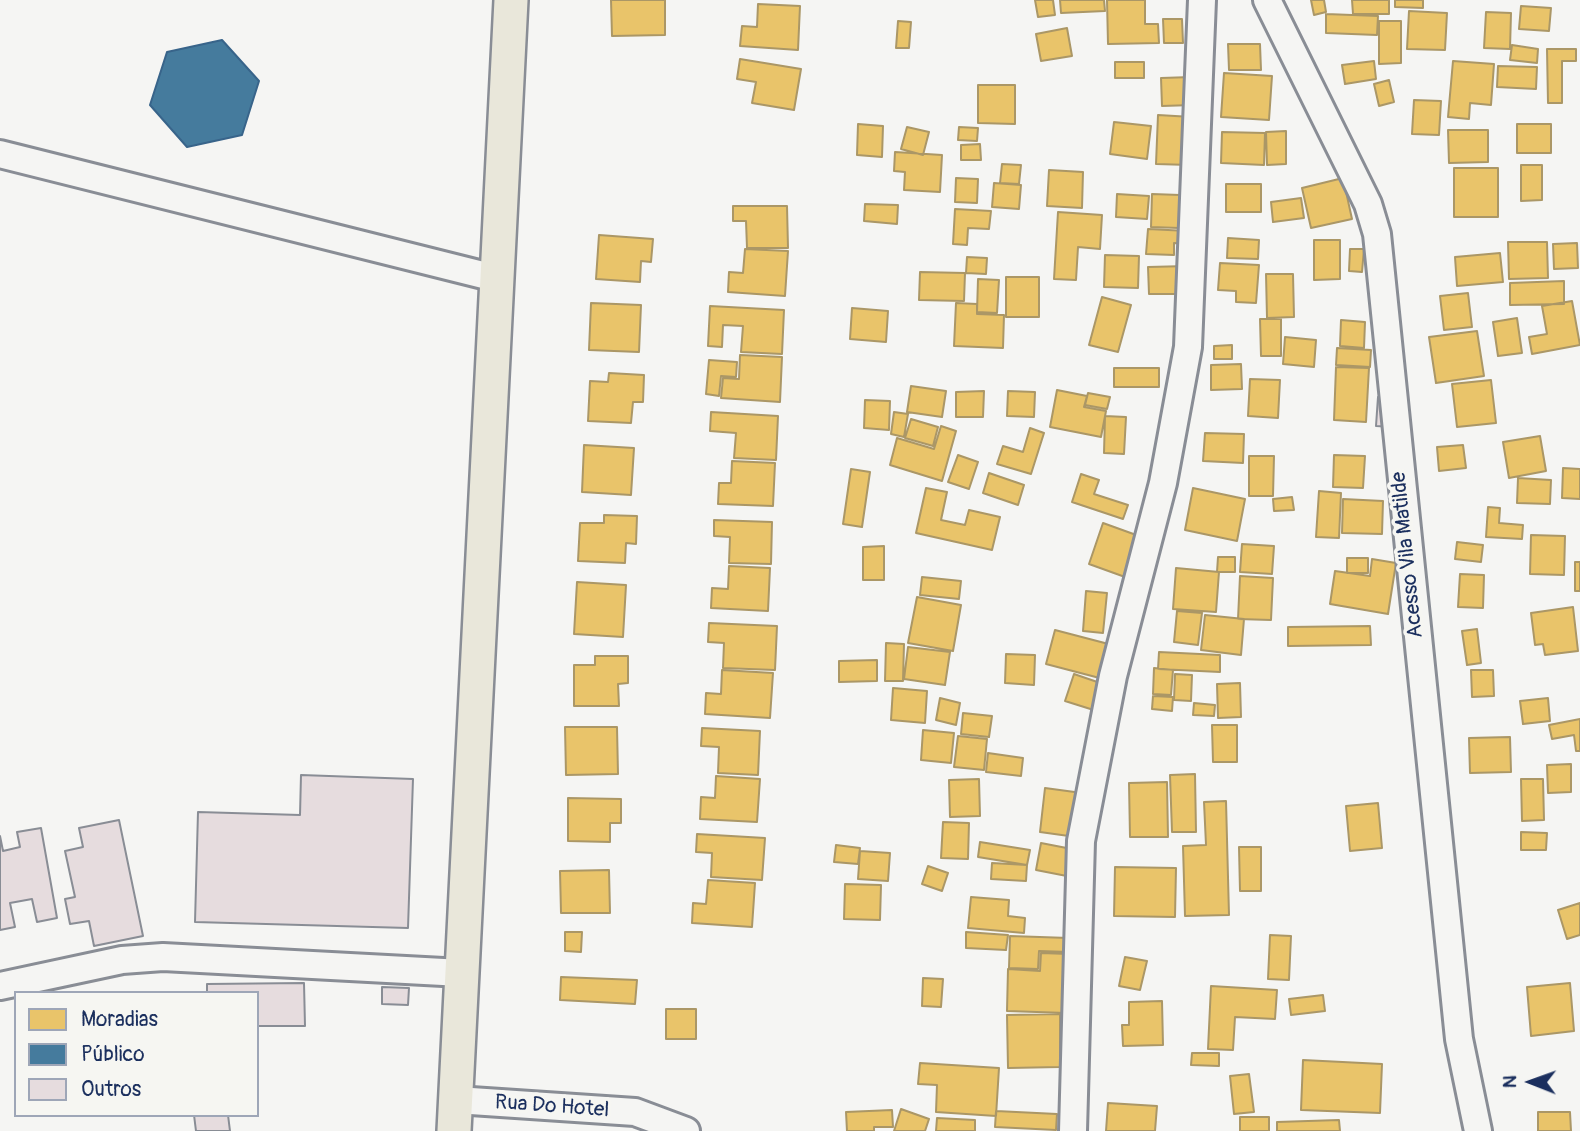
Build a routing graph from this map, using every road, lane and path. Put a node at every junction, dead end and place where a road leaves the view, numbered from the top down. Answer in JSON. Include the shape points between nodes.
{"nodes":[{"id":1,"x":511,"y":0,"type":"edge"},
{"id":2,"x":1202,"y":0,"type":"edge"},
{"id":3,"x":1267,"y":0,"type":"edge"},
{"id":4,"x":0,"y":154,"type":"edge"},
{"id":5,"x":499,"y":279,"type":"junction"},
{"id":6,"x":462,"y":973,"type":"junction"},
{"id":7,"x":0,"y":986,"type":"edge"},
{"id":8,"x":455,"y":1116,"type":"edge"},
{"id":9,"x":686,"y":1131,"type":"edge"},
{"id":10,"x":1073,"y":1131,"type":"edge"},
{"id":11,"x":1478,"y":1131,"type":"edge"}],
"edges":[{"from":1,"to":5,"type":"main road"},
{"from":2,"to":10,"type":"street","via":[[1188,347],[1163,482],[1113,676],[1081,841]]},
{"from":3,"to":11,"type":"street","name":"Acesso Vila Matilde","via":[[1368,204],[1377,234],[1459,1039]]},
{"from":4,"to":5,"type":"street"},
{"from":5,"to":6,"type":"main road"},
{"from":6,"to":7,"type":"street","via":[[163,957],[122,960]]},
{"from":6,"to":8,"type":"main road"},
{"from":8,"to":9,"type":"street","name":"Rua Do Hotel","via":[[635,1112]]}]}
